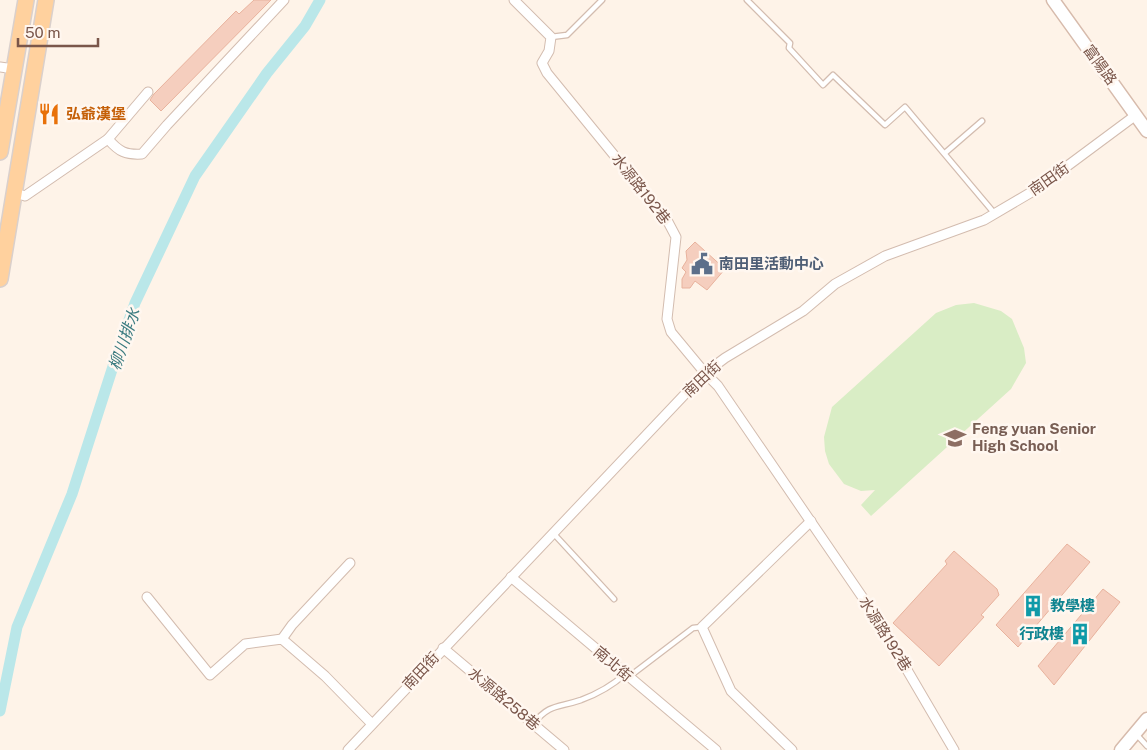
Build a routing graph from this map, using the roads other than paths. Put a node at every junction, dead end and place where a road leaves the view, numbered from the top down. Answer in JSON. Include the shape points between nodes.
{"nodes":[{"id":1,"x":26,"y":0,"type":"edge"},
{"id":2,"x":46,"y":0,"type":"edge"},
{"id":3,"x":284,"y":0,"type":"edge"},
{"id":4,"x":514,"y":0,"type":"edge"},
{"id":5,"x":602,"y":0,"type":"edge"},
{"id":6,"x":747,"y":0,"type":"edge"},
{"id":7,"x":1053,"y":0,"type":"edge"},
{"id":8,"x":551,"y":37,"type":"junction"},
{"id":9,"x":7,"y":68,"type":"edge"},
{"id":10,"x":148,"y":92,"type":"dead end"},
{"id":11,"x":1136,"y":115,"type":"junction"},
{"id":12,"x":982,"y":121,"type":"dead end"},
{"id":13,"x":1147,"y":131,"type":"edge"},
{"id":14,"x":108,"y":139,"type":"junction"},
{"id":15,"x":0,"y":152,"type":"edge"},
{"id":16,"x":945,"y":153,"type":"junction"},
{"id":17,"x":15,"y":193,"type":"junction"},
{"id":18,"x":995,"y":214,"type":"junction"},
{"id":19,"x":1,"y":272,"type":"edge"},
{"id":20,"x":705,"y":373,"type":"junction"},
{"id":21,"x":810,"y":521,"type":"junction"},
{"id":22,"x":553,"y":533,"type":"junction"},
{"id":23,"x":350,"y":563,"type":"dead end"},
{"id":24,"x":511,"y":577,"type":"junction"},
{"id":25,"x":147,"y":598,"type":"dead end"},
{"id":26,"x":614,"y":599,"type":"dead end"},
{"id":27,"x":702,"y":627,"type":"junction"},
{"id":28,"x":282,"y":639,"type":"junction"},
{"id":29,"x":443,"y":648,"type":"junction"},
{"id":30,"x":627,"y":676,"type":"junction"},
{"id":31,"x":1147,"y":719,"type":"edge"},
{"id":32,"x":372,"y":724,"type":"junction"},
{"id":33,"x":533,"y":724,"type":"junction"},
{"id":34,"x":1135,"y":733,"type":"junction"},
{"id":35,"x":1147,"y":746,"type":"edge"},
{"id":36,"x":348,"y":750,"type":"edge"},
{"id":37,"x":564,"y":750,"type":"edge"},
{"id":38,"x":716,"y":750,"type":"edge"},
{"id":39,"x":792,"y":750,"type":"edge"},
{"id":40,"x":954,"y":750,"type":"edge"},
{"id":41,"x":1121,"y":750,"type":"edge"}],
"edges":[{"from":1,"to":9,"type":"main road"},
{"from":2,"to":17,"type":"main road"},
{"from":3,"to":14,"type":"street","via":[[142,154],[128,155],[116,149]]},
{"from":4,"to":8,"type":"street"},
{"from":5,"to":8,"type":"lane","via":[[567,35]]},
{"from":6,"to":16,"type":"lane","via":[[790,43],[789,48],[823,85],[833,75],[885,125],[905,107]]},
{"from":7,"to":11,"type":"street","name":"富陽路"},
{"from":8,"to":20,"type":"street","name":"水源路192巷","via":[[549,51],[542,63],[547,73],[644,189],[676,237],[667,319],[671,332]]},
{"from":9,"to":15,"type":"main road"},
{"from":10,"to":14,"type":"street"},
{"from":11,"to":13,"type":"street","name":"富陽路"},
{"from":11,"to":18,"type":"street","name":"南田街","via":[[1035,190]]},
{"from":12,"to":16,"type":"lane"},
{"from":14,"to":17,"type":"street","via":[[25,196]]},
{"from":16,"to":18,"type":"lane"},
{"from":17,"to":19,"type":"main road"},
{"from":18,"to":20,"type":"street","name":"南田街","via":[[885,256],[835,284],[803,311]]},
{"from":20,"to":21,"type":"street","name":"水源路192巷","via":[[718,386]]},
{"from":20,"to":22,"type":"street","name":"南田街"},
{"from":21,"to":27,"type":"street"},
{"from":21,"to":40,"type":"street","name":"水源路192巷","via":[[876,617]]},
{"from":22,"to":24,"type":"street","name":"南田街"},
{"from":22,"to":26,"type":"lane"},
{"from":23,"to":28,"type":"street"},
{"from":24,"to":29,"type":"street","name":"南田街"},
{"from":24,"to":30,"type":"street","name":"南北街"},
{"from":25,"to":28,"type":"street","via":[[210,675],[245,644]]},
{"from":27,"to":30,"type":"lane","via":[[693,628]]},
{"from":27,"to":39,"type":"street","via":[[731,692]]},
{"from":28,"to":32,"type":"street","via":[[326,676]]},
{"from":29,"to":32,"type":"street","name":"南田街"},
{"from":29,"to":33,"type":"street","name":"水源路258巷"},
{"from":30,"to":33,"type":"lane","via":[[592,696],[550,708]]},
{"from":30,"to":38,"type":"street","name":"南北街"},
{"from":31,"to":34,"type":"street"},
{"from":32,"to":36,"type":"street","name":"南田街"},
{"from":33,"to":37,"type":"street","name":"水源路258巷"},
{"from":34,"to":35,"type":"lane"},
{"from":34,"to":41,"type":"street"}]}
